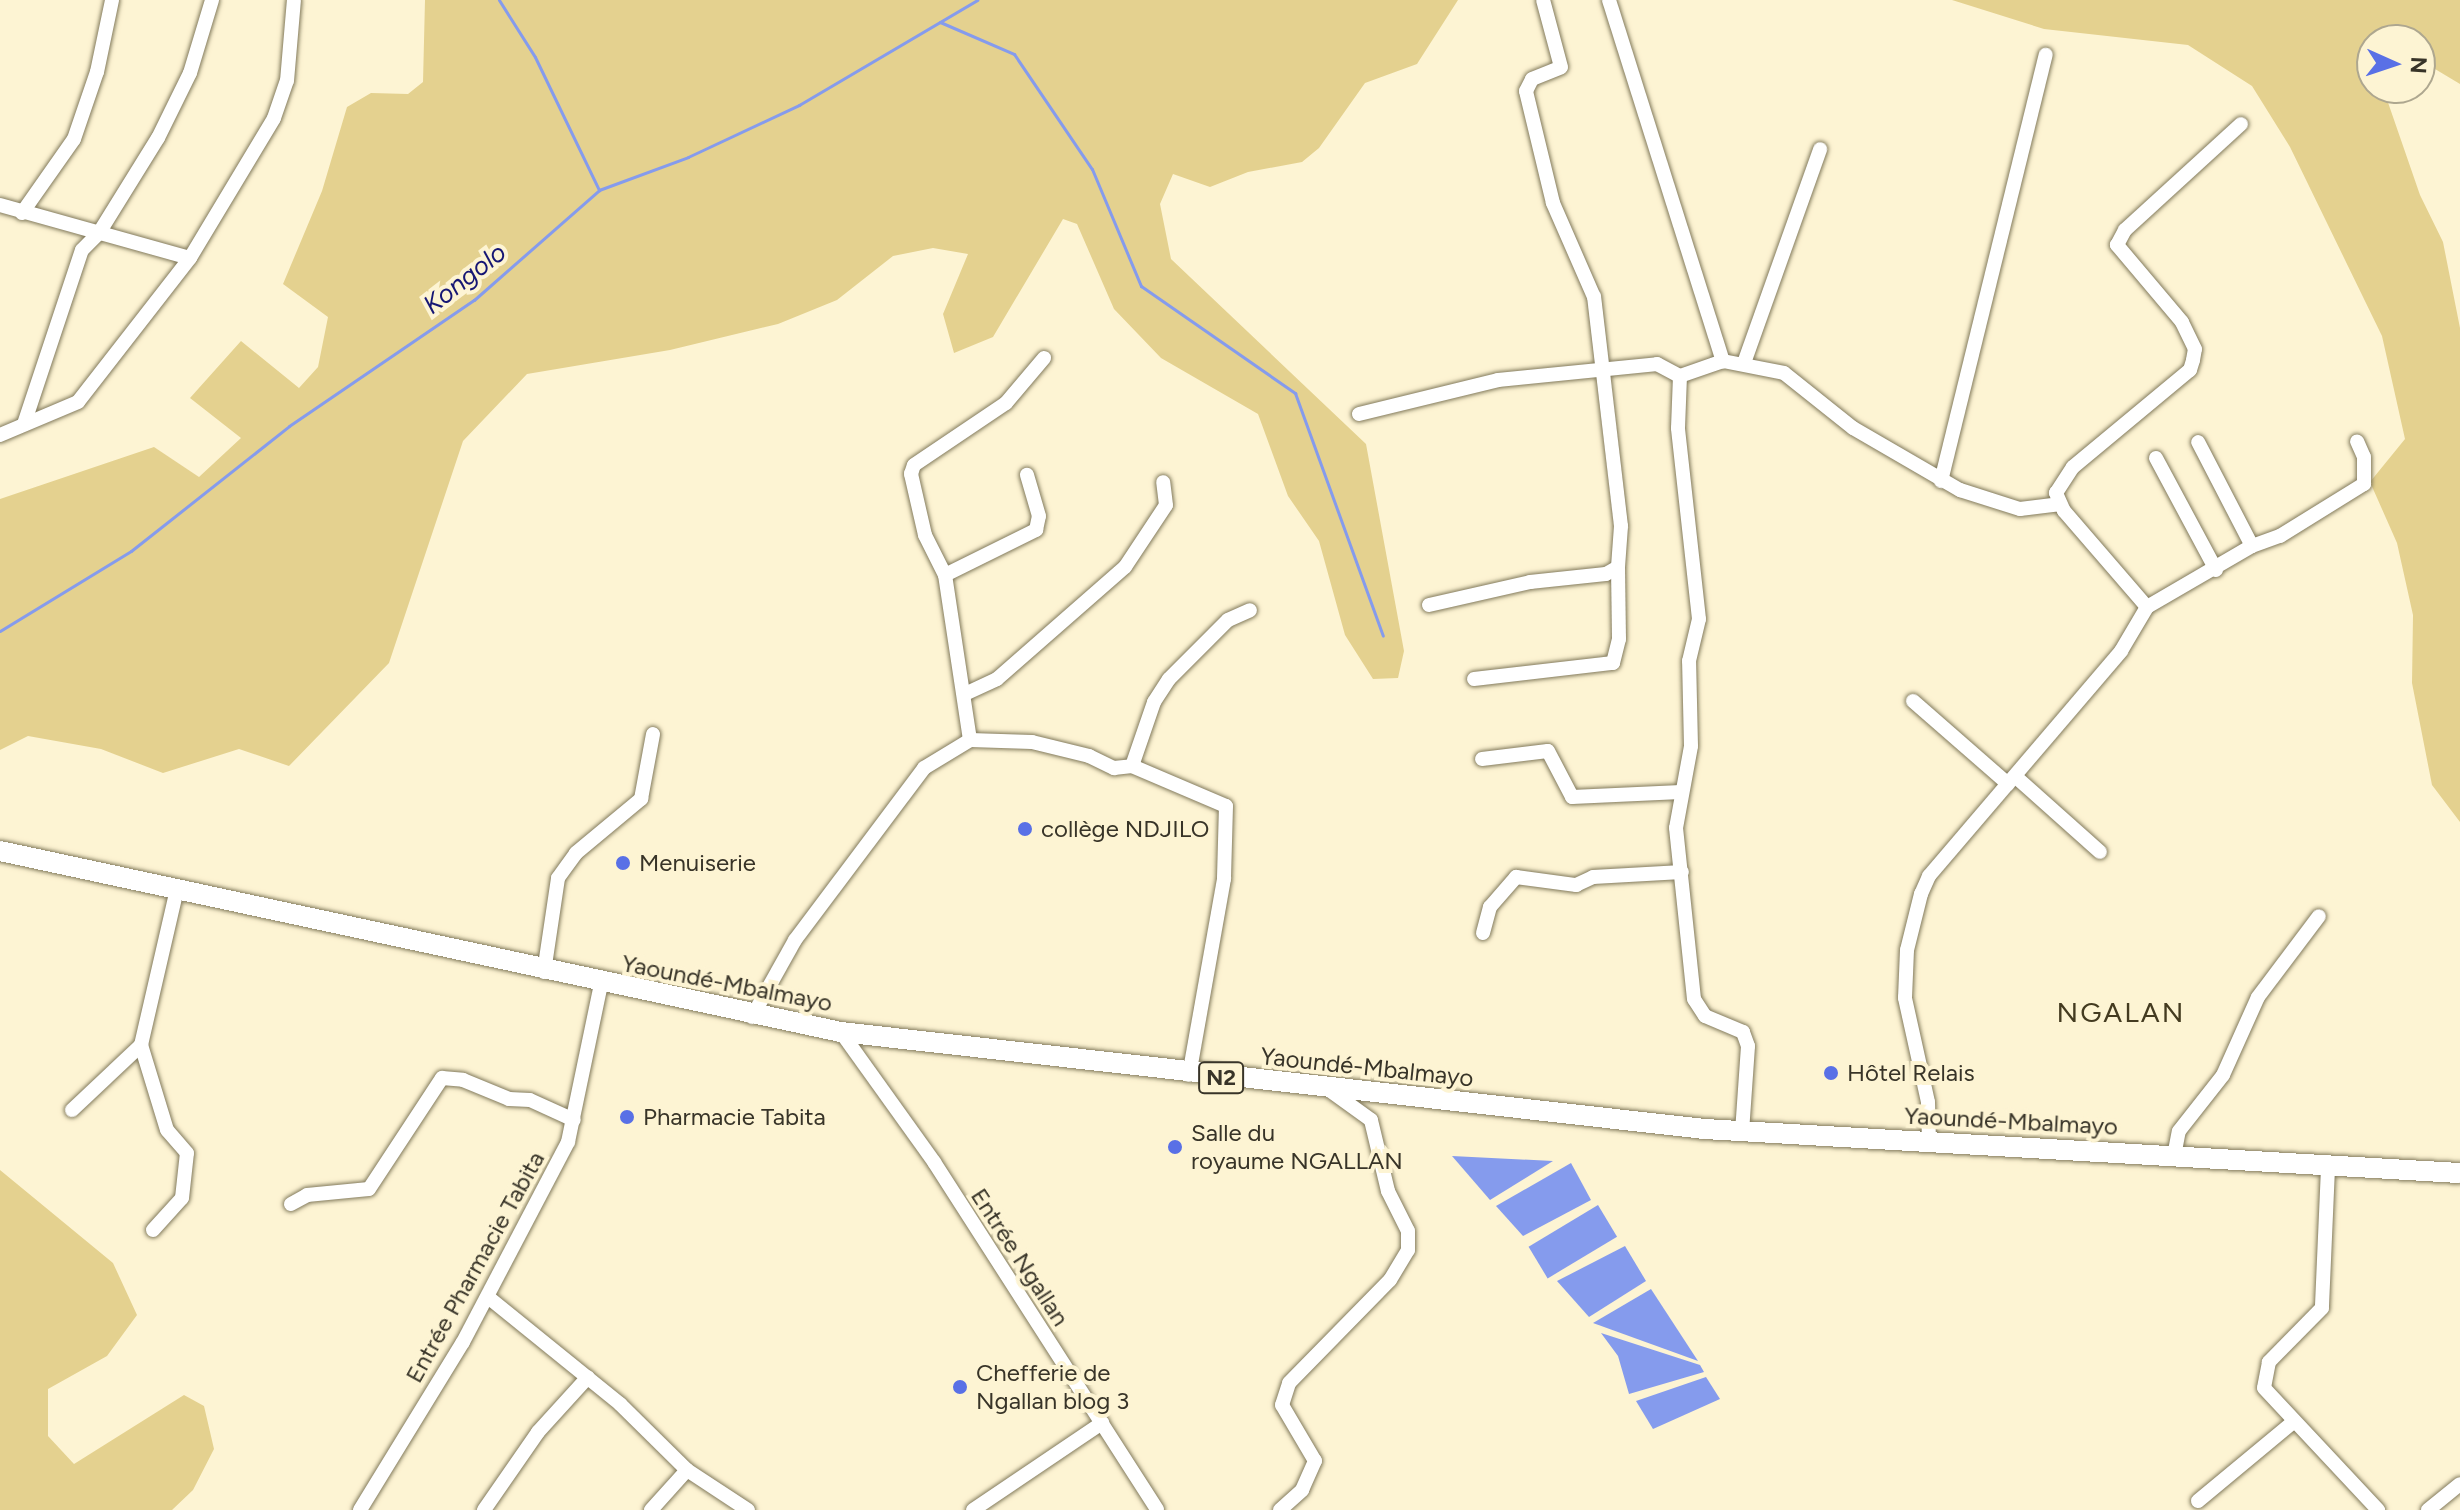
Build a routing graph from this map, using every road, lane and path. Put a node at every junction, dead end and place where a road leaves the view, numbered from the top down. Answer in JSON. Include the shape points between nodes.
{"nodes":[{"id":1,"x":112,"y":0,"type":"edge"},
{"id":2,"x":212,"y":0,"type":"edge"},
{"id":3,"x":294,"y":0,"type":"edge"},
{"id":4,"x":1543,"y":0,"type":"edge"},
{"id":5,"x":1609,"y":0,"type":"edge"},
{"id":6,"x":2046,"y":55,"type":"dead end"},
{"id":7,"x":2241,"y":124,"type":"dead end"},
{"id":8,"x":1820,"y":149,"type":"dead end"},
{"id":9,"x":0,"y":205,"type":"edge"},
{"id":10,"x":22,"y":213,"type":"junction"},
{"id":11,"x":99,"y":233,"type":"junction"},
{"id":12,"x":190,"y":258,"type":"junction"},
{"id":13,"x":1044,"y":358,"type":"dead end"},
{"id":14,"x":1723,"y":361,"type":"junction"},
{"id":15,"x":1744,"y":363,"type":"junction"},
{"id":16,"x":1604,"y":369,"type":"junction"},
{"id":17,"x":1680,"y":376,"type":"junction"},
{"id":18,"x":1359,"y":414,"type":"dead end"},
{"id":19,"x":24,"y":424,"type":"junction"},
{"id":20,"x":0,"y":435,"type":"edge"},
{"id":21,"x":2357,"y":441,"type":"dead end"},
{"id":22,"x":2198,"y":442,"type":"dead end"},
{"id":23,"x":2156,"y":458,"type":"dead end"},
{"id":24,"x":1027,"y":475,"type":"dead end"},
{"id":25,"x":1941,"y":481,"type":"junction"},
{"id":26,"x":1163,"y":482,"type":"dead end"},
{"id":27,"x":2059,"y":504,"type":"junction"},
{"id":28,"x":2252,"y":546,"type":"junction"},
{"id":29,"x":1618,"y":567,"type":"junction"},
{"id":30,"x":2216,"y":570,"type":"junction"},
{"id":31,"x":945,"y":575,"type":"junction"},
{"id":32,"x":1429,"y":605,"type":"dead end"},
{"id":33,"x":2147,"y":607,"type":"junction"},
{"id":34,"x":1250,"y":610,"type":"dead end"},
{"id":35,"x":1474,"y":679,"type":"dead end"},
{"id":36,"x":967,"y":693,"type":"junction"},
{"id":37,"x":1913,"y":701,"type":"dead end"},
{"id":38,"x":653,"y":734,"type":"dead end"},
{"id":39,"x":970,"y":740,"type":"junction"},
{"id":40,"x":1482,"y":759,"type":"dead end"},
{"id":41,"x":1132,"y":766,"type":"junction"},
{"id":42,"x":2013,"y":781,"type":"junction"},
{"id":43,"x":1681,"y":792,"type":"junction"},
{"id":44,"x":0,"y":851,"type":"edge"},
{"id":45,"x":2100,"y":852,"type":"dead end"},
{"id":46,"x":1682,"y":872,"type":"junction"},
{"id":47,"x":177,"y":889,"type":"junction"},
{"id":48,"x":2319,"y":916,"type":"dead end"},
{"id":49,"x":1483,"y":933,"type":"dead end"},
{"id":50,"x":544,"y":972,"type":"junction"},
{"id":51,"x":601,"y":984,"type":"junction"},
{"id":52,"x":752,"y":1017,"type":"junction"},
{"id":53,"x":841,"y":1032,"type":"junction"},
{"id":54,"x":141,"y":1045,"type":"junction"},
{"id":55,"x":1189,"y":1075,"type":"junction"},
{"id":56,"x":1324,"y":1087,"type":"junction"},
{"id":57,"x":72,"y":1110,"type":"dead end"},
{"id":58,"x":574,"y":1120,"type":"junction"},
{"id":59,"x":1742,"y":1132,"type":"junction"},
{"id":60,"x":1929,"y":1143,"type":"junction"},
{"id":61,"x":2174,"y":1156,"type":"junction"},
{"id":62,"x":2328,"y":1168,"type":"junction"},
{"id":63,"x":2460,"y":1173,"type":"edge"},
{"id":64,"x":291,"y":1204,"type":"dead end"},
{"id":65,"x":153,"y":1230,"type":"dead end"},
{"id":66,"x":488,"y":1297,"type":"junction"},
{"id":67,"x":588,"y":1377,"type":"junction"},
{"id":68,"x":1102,"y":1423,"type":"junction"},
{"id":69,"x":2292,"y":1423,"type":"junction"},
{"id":70,"x":687,"y":1470,"type":"junction"},
{"id":71,"x":2460,"y":1484,"type":"edge"},
{"id":72,"x":2198,"y":1501,"type":"dead end"},
{"id":73,"x":360,"y":1510,"type":"edge"},
{"id":74,"x":484,"y":1510,"type":"edge"},
{"id":75,"x":651,"y":1510,"type":"edge"},
{"id":76,"x":748,"y":1510,"type":"edge"},
{"id":77,"x":973,"y":1510,"type":"edge"},
{"id":78,"x":1157,"y":1510,"type":"edge"},
{"id":79,"x":1280,"y":1510,"type":"edge"},
{"id":80,"x":2378,"y":1510,"type":"edge"},
{"id":81,"x":2428,"y":1510,"type":"edge"}],
"edges":[{"from":1,"to":10,"type":"street","via":[[97,72],[74,139]]},
{"from":2,"to":11,"type":"street","via":[[190,73],[158,138]]},
{"from":3,"to":12,"type":"street","via":[[287,81],[274,118]]},
{"from":4,"to":16,"type":"street","via":[[1561,67],[1532,79],[1526,91],[1553,203],[1594,297]]},
{"from":5,"to":14,"type":"street"},
{"from":6,"to":25,"type":"street"},
{"from":7,"to":27,"type":"street","via":[[2125,230],[2117,245],[2169,304],[2195,349],[2190,370],[2073,467],[2056,493]]},
{"from":8,"to":15,"type":"street"},
{"from":9,"to":10,"type":"street"},
{"from":10,"to":11,"type":"street"},
{"from":11,"to":12,"type":"street"},
{"from":11,"to":19,"type":"street","via":[[82,250],[64,295]]},
{"from":12,"to":19,"type":"street","via":[[78,402]]},
{"from":13,"to":31,"type":"street","via":[[1006,403],[914,465],[911,483],[918,509]]},
{"from":14,"to":15,"type":"street"},
{"from":14,"to":17,"type":"street"},
{"from":15,"to":25,"type":"street","via":[[1784,373],[1853,428]]},
{"from":16,"to":17,"type":"street","via":[[1657,364]]},
{"from":16,"to":18,"type":"street","via":[[1498,380]]},
{"from":16,"to":29,"type":"street","via":[[1621,526]]},
{"from":17,"to":43,"type":"street","via":[[1678,428],[1699,619],[1689,661],[1691,746]]},
{"from":19,"to":20,"type":"street"},
{"from":21,"to":28,"type":"street","via":[[2364,457],[2364,484],[2280,536]]},
{"from":22,"to":28,"type":"street"},
{"from":23,"to":30,"type":"street"},
{"from":24,"to":31,"type":"street","via":[[1039,516],[1036,530]]},
{"from":25,"to":27,"type":"street","via":[[1981,500],[2020,509]]},
{"from":26,"to":36,"type":"street","via":[[1166,505],[1125,567],[1007,671]]},
{"from":27,"to":33,"type":"street"},
{"from":28,"to":30,"type":"street"},
{"from":29,"to":32,"type":"street","via":[[1606,574],[1530,582]]},
{"from":29,"to":35,"type":"street","via":[[1619,639],[1613,663]]},
{"from":30,"to":33,"type":"street"},
{"from":31,"to":36,"type":"street"},
{"from":33,"to":42,"type":"street","via":[[2121,651]]},
{"from":34,"to":41,"type":"street","via":[[1228,620],[1169,679],[1154,702]]},
{"from":36,"to":39,"type":"street"},
{"from":37,"to":42,"type":"street"},
{"from":38,"to":50,"type":"street","via":[[641,799],[576,853],[558,878]]},
{"from":39,"to":41,"type":"street","via":[[1032,742],[1114,768]]},
{"from":39,"to":52,"type":"street","via":[[924,768],[899,799],[795,940]]},
{"from":40,"to":43,"type":"street","via":[[1548,751],[1572,797]]},
{"from":41,"to":55,"type":"street","via":[[1217,798],[1229,814],[1224,879]]},
{"from":42,"to":45,"type":"street"},
{"from":42,"to":60,"type":"street","via":[[1929,876],[1912,922],[1905,998],[1928,1102]]},
{"from":43,"to":46,"type":"street","via":[[1676,828]]},
{"from":44,"to":47,"type":"highway","name":"Yaoundé-Mbalmayo","number":"N2"},
{"from":46,"to":49,"type":"street","via":[[1593,877],[1576,885],[1516,877],[1490,907]]},
{"from":46,"to":59,"type":"street","via":[[1694,999],[1705,1016],[1743,1032],[1748,1046]]},
{"from":47,"to":50,"type":"highway","name":"Yaoundé-Mbalmayo","number":"N2"},
{"from":47,"to":54,"type":"street"},
{"from":48,"to":61,"type":"street","via":[[2258,997],[2223,1075],[2179,1131]]},
{"from":50,"to":51,"type":"highway","name":"Yaoundé-Mbalmayo","number":"N2"},
{"from":51,"to":52,"type":"highway","name":"Yaoundé-Mbalmayo","number":"N2"},
{"from":51,"to":58,"type":"street","name":"Entrée Pharmacie Tabita"},
{"from":52,"to":53,"type":"highway","name":"Yaoundé-Mbalmayo","number":"N2"},
{"from":53,"to":55,"type":"highway","name":"Yaoundé-Mbalmayo","number":"N2"},
{"from":53,"to":68,"type":"street","name":"Entrée Ngallan","via":[[890,1096]]},
{"from":54,"to":57,"type":"street"},
{"from":54,"to":65,"type":"street","via":[[167,1130],[187,1153],[182,1198]]},
{"from":55,"to":56,"type":"highway","name":"Yaoundé-Mbalmayo","number":"N2"},
{"from":56,"to":59,"type":"highway","name":"Yaoundé-Mbalmayo","number":"N2"},
{"from":56,"to":79,"type":"street","via":[[1371,1120],[1388,1191],[1408,1231],[1408,1250],[1390,1280],[1289,1383],[1282,1405],[1315,1461],[1308,1482]]},
{"from":58,"to":64,"type":"street","via":[[530,1100],[509,1099],[463,1080],[442,1078],[369,1189],[307,1195]]},
{"from":58,"to":66,"type":"street","name":"Entrée Pharmacie Tabita","via":[[539,1202]]},
{"from":59,"to":60,"type":"highway","name":"Yaoundé-Mbalmayo","number":"N2"},
{"from":60,"to":61,"type":"highway","name":"Yaoundé-Mbalmayo","number":"N2"},
{"from":61,"to":62,"type":"highway","name":"Yaoundé-Mbalmayo","number":"N2"},
{"from":62,"to":63,"type":"highway","name":"Yaoundé-Mbalmayo","number":"N2"},
{"from":62,"to":69,"type":"street","via":[[2322,1308],[2269,1362],[2264,1375],[2264,1388]]},
{"from":66,"to":67,"type":"street"},
{"from":66,"to":73,"type":"street","name":"Entrée Pharmacie Tabita"},
{"from":67,"to":70,"type":"street"},
{"from":67,"to":74,"type":"street","via":[[538,1432]]},
{"from":68,"to":77,"type":"street"},
{"from":68,"to":78,"type":"street","name":"Entrée Ngallan"},
{"from":69,"to":72,"type":"street"},
{"from":69,"to":80,"type":"street"},
{"from":70,"to":75,"type":"street"},
{"from":70,"to":76,"type":"street"},
{"from":71,"to":81,"type":"street"}]}
